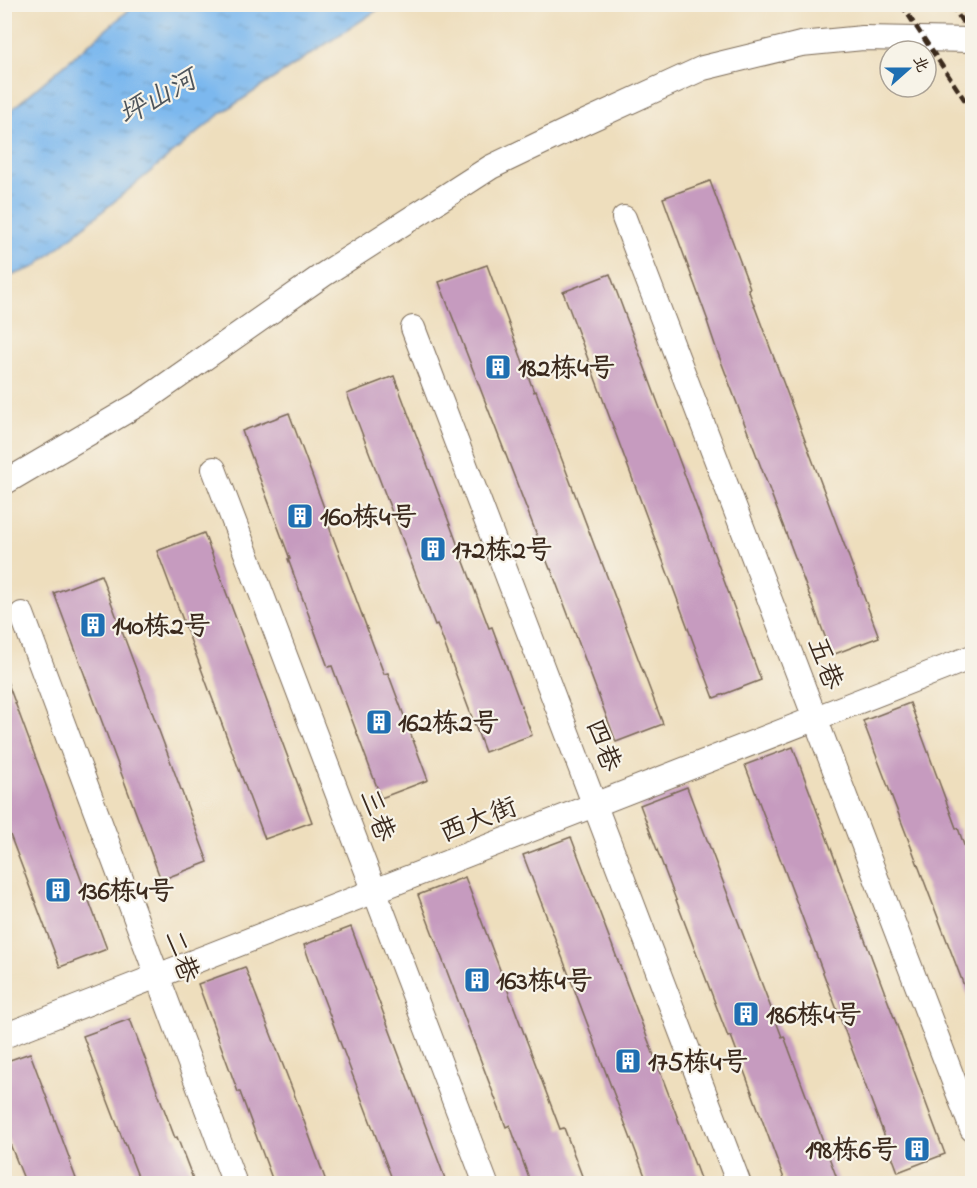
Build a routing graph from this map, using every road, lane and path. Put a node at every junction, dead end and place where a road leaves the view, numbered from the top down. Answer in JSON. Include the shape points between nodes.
{"nodes":[{"id":1,"x":972,"y":40,"type":"edge"},
{"id":2,"x":624,"y":218,"type":"dead end"},
{"id":3,"x":413,"y":327,"type":"dead end"},
{"id":4,"x":214,"y":469,"type":"dead end"},
{"id":5,"x":4,"y":483,"type":"edge"},
{"id":6,"x":21,"y":614,"type":"dead end"},
{"id":7,"x":972,"y":657,"type":"edge"},
{"id":8,"x":815,"y":718,"type":"junction"},
{"id":9,"x":595,"y":805,"type":"junction"},
{"id":10,"x":375,"y":891,"type":"junction"},
{"id":11,"x":157,"y":976,"type":"junction"},
{"id":12,"x":4,"y":1036,"type":"edge"},
{"id":13,"x":972,"y":1129,"type":"edge"},
{"id":14,"x":235,"y":1184,"type":"edge"},
{"id":15,"x":486,"y":1184,"type":"edge"},
{"id":16,"x":739,"y":1184,"type":"edge"}],
"edges":[{"from":1,"to":5,"type":"street","via":[[863,38],[801,44],[704,68],[583,123],[491,167],[322,275],[142,402]]},
{"from":2,"to":8,"type":"street","name":"五巷"},
{"from":3,"to":9,"type":"street","name":"四巷"},
{"from":4,"to":10,"type":"street","name":"三巷"},
{"from":6,"to":11,"type":"street","name":"二巷"},
{"from":7,"to":8,"type":"street","name":"西大街"},
{"from":8,"to":9,"type":"street","name":"西大街"},
{"from":8,"to":13,"type":"street","name":"五巷"},
{"from":9,"to":10,"type":"street","name":"西大街"},
{"from":9,"to":16,"type":"street","name":"四巷"},
{"from":10,"to":11,"type":"street","name":"西大街"},
{"from":10,"to":15,"type":"street","name":"三巷"},
{"from":11,"to":12,"type":"street","name":"西大街"},
{"from":11,"to":14,"type":"street","name":"二巷"}]}
